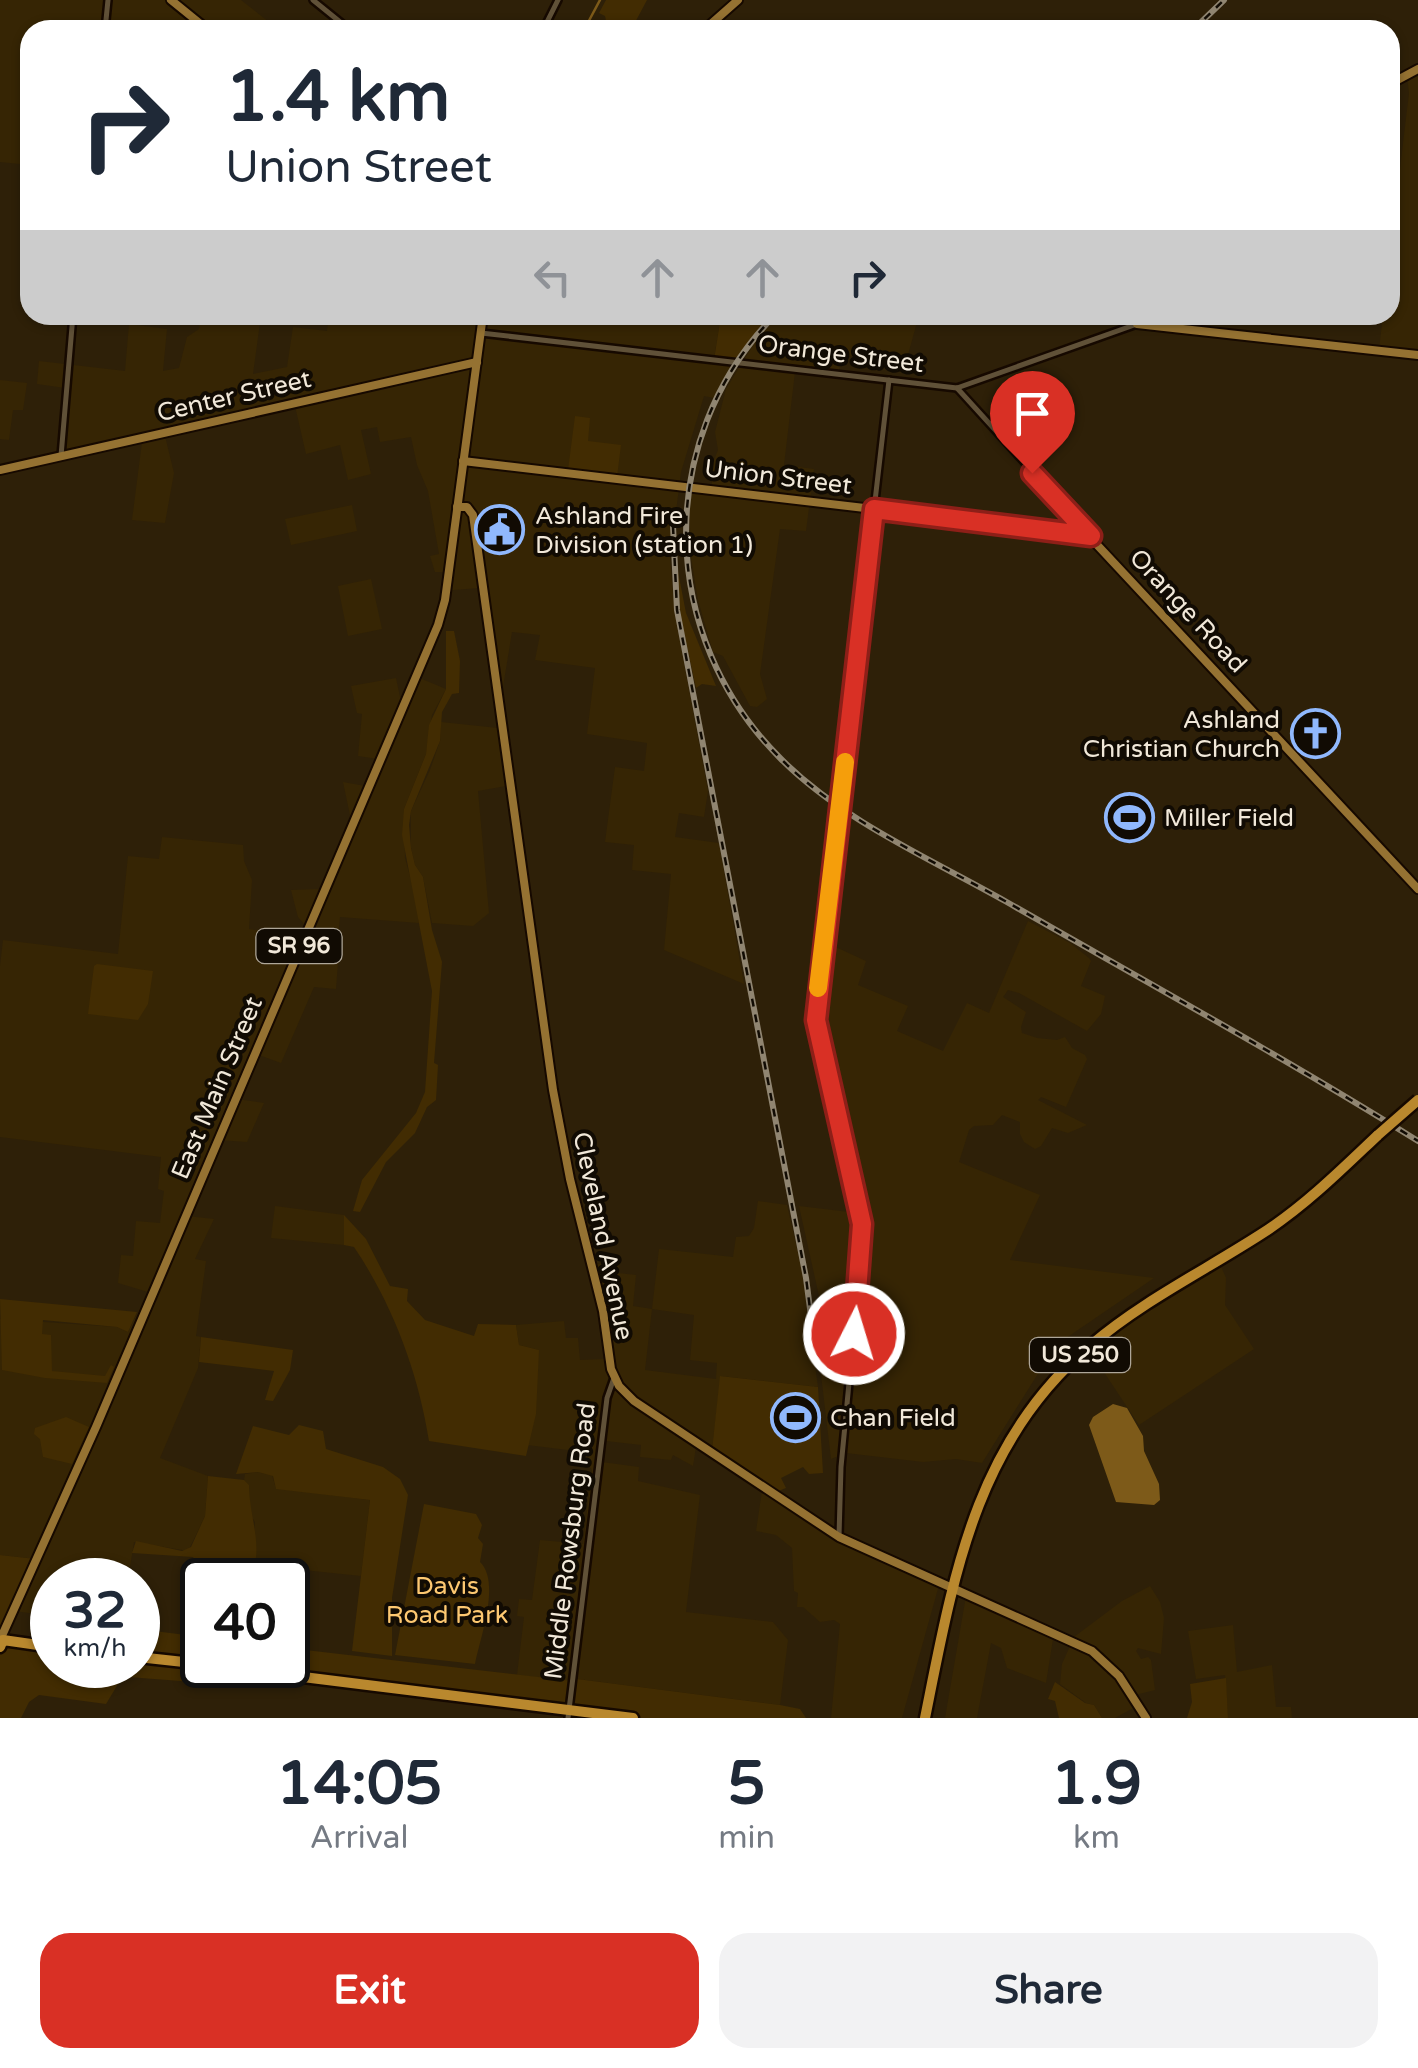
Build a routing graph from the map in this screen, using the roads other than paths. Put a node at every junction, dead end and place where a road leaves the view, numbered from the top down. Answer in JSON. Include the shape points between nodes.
{"nodes":[{"id":1,"x":170,"y":0,"type":"edge"},
{"id":2,"x":313,"y":0,"type":"edge"},
{"id":3,"x":738,"y":0,"type":"edge"},
{"id":4,"x":195,"y":20,"type":"edge"},
{"id":5,"x":338,"y":20,"type":"edge"},
{"id":6,"x":715,"y":20,"type":"edge"},
{"id":7,"x":72,"y":325,"type":"edge"},
{"id":8,"x":482,"y":325,"type":"edge"},
{"id":9,"x":1121,"y":325,"type":"edge"},
{"id":10,"x":1184,"y":325,"type":"edge"},
{"id":11,"x":481,"y":332,"type":"junction"},
{"id":12,"x":1418,"y":355,"type":"edge"},
{"id":13,"x":477,"y":362,"type":"junction"},
{"id":14,"x":889,"y":380,"type":"junction"},
{"id":15,"x":958,"y":388,"type":"junction"},
{"id":16,"x":61,"y":456,"type":"junction"},
{"id":17,"x":464,"y":461,"type":"junction"},
{"id":18,"x":0,"y":470,"type":"edge"},
{"id":19,"x":457,"y":507,"type":"junction"},
{"id":20,"x":874,"y":509,"type":"junction"},
{"id":21,"x":1089,"y":535,"type":"junction"},
{"id":22,"x":1418,"y":889,"type":"edge"},
{"id":23,"x":1418,"y":1100,"type":"edge"},
{"id":24,"x":614,"y":1378,"type":"junction"},
{"id":25,"x":839,"y":1537,"type":"junction"},
{"id":26,"x":953,"y":1589,"type":"junction"},
{"id":27,"x":1,"y":1642,"type":"edge"},
{"id":28,"x":30,"y":1645,"type":"edge"},
{"id":29,"x":310,"y":1679,"type":"edge"},
{"id":30,"x":569,"y":1714,"type":"edge"},
{"id":31,"x":633,"y":1718,"type":"edge"},
{"id":32,"x":922,"y":1718,"type":"edge"},
{"id":33,"x":1146,"y":1718,"type":"edge"}],
"edges":[{"from":1,"to":4,"type":"main road"},
{"from":2,"to":5,"type":"street"},
{"from":3,"to":6,"type":"main road"},
{"from":7,"to":16,"type":"street"},
{"from":8,"to":11,"type":"main road","name":"East Main Street"},
{"from":9,"to":15,"type":"street"},
{"from":10,"to":12,"type":"main road"},
{"from":11,"to":13,"type":"main road","name":"East Main Street"},
{"from":11,"to":14,"type":"street","name":"Orange Street"},
{"from":13,"to":16,"type":"main road","name":"Center Street"},
{"from":13,"to":17,"type":"main road","name":"East Main Street","number":"SR 96"},
{"from":14,"to":15,"type":"street","name":"Orange Street"},
{"from":14,"to":20,"type":"street"},
{"from":15,"to":21,"type":"street","name":"Orange Road"},
{"from":16,"to":18,"type":"main road","name":"Center Street"},
{"from":17,"to":19,"type":"main road","name":"East Main Street","number":"SR 96"},
{"from":17,"to":20,"type":"main road","name":"Union Street"},
{"from":19,"to":24,"type":"main road","name":"Cleveland Avenue","via":[[473,514],[553,1090]]},
{"from":19,"to":27,"type":"main road","name":"East Main Street","number":"SR 96","via":[[435,632]]},
{"from":20,"to":21,"type":"main road","name":"Union Street"},
{"from":20,"to":25,"type":"street","via":[[817,1004],[820,1046],[863,1236]]},
{"from":21,"to":22,"type":"main road","name":"Orange Road"},
{"from":23,"to":26,"type":"highway","number":"US 250","bridge":true,"via":[[1286,1216],[1118,1324],[1052,1383],[987,1482]]},
{"from":24,"to":25,"type":"main road","name":"Cleveland Avenue","via":[[634,1401]]},
{"from":24,"to":30,"type":"street","name":"Middle Rowsburg Road"},
{"from":25,"to":26,"type":"main road","name":"Cleveland Avenue"},
{"from":26,"to":32,"type":"highway","number":"US 250"},
{"from":26,"to":33,"type":"main road","name":"Cleveland Avenue","via":[[1075,1641],[1104,1661]]},
{"from":27,"to":28,"type":"highway"},
{"from":29,"to":30,"type":"highway"},
{"from":30,"to":31,"type":"highway"}]}
